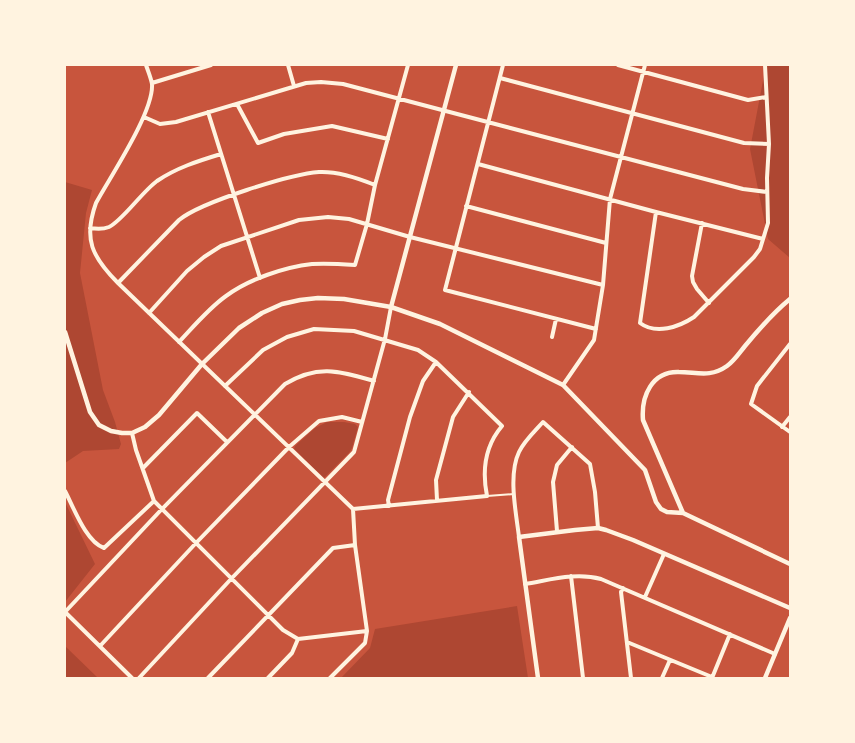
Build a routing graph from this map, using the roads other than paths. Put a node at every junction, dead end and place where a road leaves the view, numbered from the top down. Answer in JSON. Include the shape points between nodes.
{"nodes":[{"id":1,"x":146,"y":65,"type":"edge"},
{"id":2,"x":211,"y":65,"type":"edge"},
{"id":3,"x":288,"y":65,"type":"edge"},
{"id":4,"x":408,"y":65,"type":"edge"},
{"id":5,"x":456,"y":65,"type":"edge"},
{"id":6,"x":503,"y":65,"type":"edge"},
{"id":7,"x":618,"y":65,"type":"edge"},
{"id":8,"x":645,"y":65,"type":"edge"},
{"id":9,"x":765,"y":65,"type":"edge"},
{"id":10,"x":643,"y":72,"type":"junction"},
{"id":11,"x":500,"y":78,"type":"junction"},
{"id":12,"x":152,"y":83,"type":"junction"},
{"id":13,"x":294,"y":86,"type":"junction"},
{"id":14,"x":766,"y":97,"type":"junction"},
{"id":15,"x":399,"y":99,"type":"junction"},
{"id":16,"x":237,"y":104,"type":"junction"},
{"id":17,"x":444,"y":110,"type":"junction"},
{"id":18,"x":208,"y":112,"type":"junction"},
{"id":19,"x":632,"y":113,"type":"junction"},
{"id":20,"x":144,"y":116,"type":"junction"},
{"id":21,"x":488,"y":122,"type":"junction"},
{"id":22,"x":388,"y":139,"type":"junction"},
{"id":23,"x":769,"y":144,"type":"junction"},
{"id":24,"x":221,"y":154,"type":"junction"},
{"id":25,"x":621,"y":157,"type":"junction"},
{"id":26,"x":478,"y":164,"type":"junction"},
{"id":27,"x":375,"y":185,"type":"junction"},
{"id":28,"x":767,"y":192,"type":"junction"},
{"id":29,"x":234,"y":195,"type":"junction"},
{"id":30,"x":610,"y":199,"type":"junction"},
{"id":31,"x":466,"y":206,"type":"junction"},
{"id":32,"x":656,"y":212,"type":"junction"},
{"id":33,"x":367,"y":224,"type":"junction"},
{"id":34,"x":702,"y":224,"type":"junction"},
{"id":35,"x":90,"y":228,"type":"junction"},
{"id":36,"x":247,"y":237,"type":"junction"},
{"id":37,"x":410,"y":237,"type":"junction"},
{"id":38,"x":763,"y":239,"type":"junction"},
{"id":39,"x":606,"y":243,"type":"junction"},
{"id":40,"x":455,"y":248,"type":"junction"},
{"id":41,"x":260,"y":278,"type":"junction"},
{"id":42,"x":118,"y":283,"type":"junction"},
{"id":43,"x":603,"y":285,"type":"junction"},
{"id":44,"x":790,"y":299,"type":"edge"},
{"id":45,"x":709,"y":303,"type":"junction"},
{"id":46,"x":391,"y":308,"type":"junction"},
{"id":47,"x":149,"y":313,"type":"junction"},
{"id":48,"x":556,"y":319,"type":"junction"},
{"id":49,"x":596,"y":329,"type":"junction"},
{"id":50,"x":65,"y":332,"type":"edge"},
{"id":51,"x":552,"y":337,"type":"dead end"},
{"id":52,"x":385,"y":339,"type":"junction"},
{"id":53,"x":179,"y":342,"type":"junction"},
{"id":54,"x":790,"y":344,"type":"edge"},
{"id":55,"x":436,"y":362,"type":"junction"},
{"id":56,"x":202,"y":364,"type":"junction"},
{"id":57,"x":374,"y":381,"type":"junction"},
{"id":58,"x":563,"y":385,"type":"junction"},
{"id":59,"x":225,"y":386,"type":"junction"},
{"id":60,"x":469,"y":392,"type":"junction"},
{"id":61,"x":254,"y":414,"type":"junction"},
{"id":62,"x":790,"y":417,"type":"edge"},
{"id":63,"x":362,"y":422,"type":"junction"},
{"id":64,"x":782,"y":426,"type":"junction"},
{"id":65,"x":790,"y":432,"type":"edge"},
{"id":66,"x":132,"y":433,"type":"junction"},
{"id":67,"x":227,"y":442,"type":"junction"},
{"id":68,"x":290,"y":447,"type":"junction"},
{"id":69,"x":572,"y":447,"type":"junction"},
{"id":70,"x":143,"y":468,"type":"junction"},
{"id":71,"x":326,"y":482,"type":"junction"},
{"id":72,"x":65,"y":491,"type":"edge"},
{"id":73,"x":514,"y":494,"type":"junction"},
{"id":74,"x":487,"y":496,"type":"junction"},
{"id":75,"x":437,"y":500,"type":"junction"},
{"id":76,"x":154,"y":501,"type":"junction"},
{"id":77,"x":389,"y":506,"type":"junction"},
{"id":78,"x":162,"y":509,"type":"junction"},
{"id":79,"x":353,"y":509,"type":"junction"},
{"id":80,"x":683,"y":513,"type":"junction"},
{"id":81,"x":598,"y":528,"type":"junction"},
{"id":82,"x":558,"y":531,"type":"junction"},
{"id":83,"x":519,"y":537,"type":"junction"},
{"id":84,"x":196,"y":543,"type":"junction"},
{"id":85,"x":355,"y":545,"type":"junction"},
{"id":86,"x":664,"y":554,"type":"junction"},
{"id":87,"x":790,"y":564,"type":"edge"},
{"id":88,"x":570,"y":576,"type":"junction"},
{"id":89,"x":231,"y":579,"type":"junction"},
{"id":90,"x":524,"y":584,"type":"junction"},
{"id":91,"x":623,"y":588,"type":"junction"},
{"id":92,"x":645,"y":598,"type":"junction"},
{"id":93,"x":790,"y":608,"type":"edge"},
{"id":94,"x":268,"y":615,"type":"junction"},
{"id":95,"x":790,"y":618,"type":"edge"},
{"id":96,"x":367,"y":631,"type":"junction"},
{"id":97,"x":730,"y":634,"type":"junction"},
{"id":98,"x":298,"y":639,"type":"junction"},
{"id":99,"x":627,"y":642,"type":"junction"},
{"id":100,"x":100,"y":646,"type":"junction"},
{"id":101,"x":775,"y":654,"type":"junction"},
{"id":102,"x":670,"y":660,"type":"junction"},
{"id":103,"x":132,"y":678,"type":"edge"},
{"id":104,"x":138,"y":678,"type":"edge"},
{"id":105,"x":208,"y":678,"type":"edge"},
{"id":106,"x":268,"y":678,"type":"edge"},
{"id":107,"x":330,"y":678,"type":"edge"},
{"id":108,"x":538,"y":678,"type":"edge"},
{"id":109,"x":583,"y":678,"type":"edge"},
{"id":110,"x":631,"y":678,"type":"edge"},
{"id":111,"x":662,"y":678,"type":"edge"},
{"id":112,"x":712,"y":678,"type":"edge"},
{"id":113,"x":765,"y":678,"type":"edge"}],
"edges":[{"from":1,"to":12,"type":"street"},
{"from":2,"to":12,"type":"street"},
{"from":3,"to":13,"type":"street"},
{"from":4,"to":15,"type":"street"},
{"from":5,"to":17,"type":"street"},
{"from":6,"to":11,"type":"street"},
{"from":7,"to":10,"type":"street"},
{"from":8,"to":10,"type":"street"},
{"from":9,"to":14,"type":"street"},
{"from":10,"to":14,"type":"street","via":[[748,100]]},
{"from":10,"to":19,"type":"street"},
{"from":11,"to":19,"type":"street"},
{"from":11,"to":21,"type":"street"},
{"from":12,"to":20,"type":"street"},
{"from":13,"to":15,"type":"street","via":[[321,82],[343,84]]},
{"from":13,"to":16,"type":"street"},
{"from":14,"to":23,"type":"street"},
{"from":15,"to":17,"type":"street"},
{"from":15,"to":22,"type":"street"},
{"from":16,"to":18,"type":"street"},
{"from":16,"to":22,"type":"street","via":[[258,143],[284,134],[332,126]]},
{"from":17,"to":21,"type":"street"},
{"from":17,"to":37,"type":"street"},
{"from":18,"to":20,"type":"street","via":[[168,124],[160,124]]},
{"from":18,"to":24,"type":"street"},
{"from":19,"to":23,"type":"street","via":[[744,143]]},
{"from":19,"to":25,"type":"street"},
{"from":20,"to":35,"type":"street","via":[[96,203]]},
{"from":21,"to":25,"type":"street"},
{"from":21,"to":26,"type":"street"},
{"from":22,"to":27,"type":"street"},
{"from":23,"to":28,"type":"street"},
{"from":24,"to":29,"type":"street"},
{"from":24,"to":35,"type":"street","via":[[172,172],[145,191],[117,222],[108,227]]},
{"from":25,"to":28,"type":"street","via":[[742,189]]},
{"from":25,"to":30,"type":"street"},
{"from":26,"to":30,"type":"street"},
{"from":26,"to":31,"type":"street"},
{"from":27,"to":29,"type":"street","via":[[352,176],[320,172]]},
{"from":27,"to":33,"type":"street"},
{"from":28,"to":38,"type":"street","via":[[768,223]]},
{"from":29,"to":36,"type":"street"},
{"from":29,"to":42,"type":"street","via":[[187,213]]},
{"from":30,"to":32,"type":"street"},
{"from":30,"to":39,"type":"street"},
{"from":31,"to":39,"type":"street"},
{"from":31,"to":40,"type":"street"},
{"from":32,"to":34,"type":"street"},
{"from":32,"to":45,"type":"street","via":[[640,323],[656,329],[683,324]]},
{"from":33,"to":36,"type":"street","via":[[328,217],[300,220]]},
{"from":33,"to":37,"type":"street"},
{"from":33,"to":41,"type":"street","via":[[355,265],[313,264]]},
{"from":34,"to":38,"type":"street"},
{"from":34,"to":45,"type":"street","via":[[692,276]]},
{"from":35,"to":42,"type":"street","via":[[96,258]]},
{"from":36,"to":41,"type":"street"},
{"from":36,"to":47,"type":"street","via":[[221,246],[204,257]]},
{"from":37,"to":40,"type":"street"},
{"from":37,"to":46,"type":"street"},
{"from":38,"to":45,"type":"street","via":[[754,257]]},
{"from":39,"to":43,"type":"street"},
{"from":40,"to":43,"type":"street"},
{"from":40,"to":48,"type":"street","via":[[445,290]]},
{"from":41,"to":53,"type":"street","via":[[225,296]]},
{"from":42,"to":47,"type":"street"},
{"from":43,"to":49,"type":"street"},
{"from":44,"to":80,"type":"street","via":[[774,312],[728,366],[716,372],[666,373],[649,387],[642,409],[643,420]]},
{"from":46,"to":52,"type":"street"},
{"from":46,"to":56,"type":"street","via":[[318,298],[282,304],[239,328]]},
{"from":46,"to":58,"type":"street","via":[[440,324]]},
{"from":47,"to":53,"type":"street"},
{"from":48,"to":49,"type":"street"},
{"from":48,"to":51,"type":"street"},
{"from":49,"to":58,"type":"street","via":[[594,340]]},
{"from":50,"to":66,"type":"street","via":[[90,412],[99,424],[122,434]]},
{"from":52,"to":55,"type":"street","via":[[418,350]]},
{"from":52,"to":57,"type":"street"},
{"from":52,"to":59,"type":"street","via":[[354,331],[305,332],[263,350]]},
{"from":53,"to":56,"type":"street"},
{"from":54,"to":64,"type":"street","via":[[757,386],[751,404]]},
{"from":55,"to":60,"type":"street"},
{"from":55,"to":77,"type":"street","via":[[423,381],[410,417]]},
{"from":56,"to":59,"type":"street"},
{"from":56,"to":66,"type":"street","via":[[159,415]]},
{"from":57,"to":61,"type":"street","via":[[343,372],[323,370],[308,374],[285,384]]},
{"from":57,"to":63,"type":"street"},
{"from":58,"to":80,"type":"street","via":[[645,470],[661,508],[667,512]]},
{"from":59,"to":61,"type":"street"},
{"from":60,"to":74,"type":"street","via":[[502,426],[487,452]]},
{"from":60,"to":75,"type":"street","via":[[452,417],[436,480]]},
{"from":61,"to":67,"type":"street"},
{"from":61,"to":68,"type":"street"},
{"from":62,"to":64,"type":"street"},
{"from":63,"to":68,"type":"street","via":[[342,418],[319,421]]},
{"from":63,"to":71,"type":"street","via":[[354,452]]},
{"from":64,"to":65,"type":"street"},
{"from":66,"to":70,"type":"street"},
{"from":67,"to":70,"type":"street","via":[[197,413]]},
{"from":67,"to":78,"type":"street"},
{"from":68,"to":71,"type":"street"},
{"from":68,"to":84,"type":"street"},
{"from":69,"to":73,"type":"street","via":[[543,422],[520,450],[516,460]]},
{"from":69,"to":81,"type":"street","via":[[590,464]]},
{"from":69,"to":82,"type":"street","via":[[557,465],[553,482]]},
{"from":70,"to":76,"type":"street"},
{"from":71,"to":79,"type":"street"},
{"from":71,"to":89,"type":"street"},
{"from":72,"to":76,"type":"street","via":[[89,538],[104,548]]},
{"from":73,"to":74,"type":"lane"},
{"from":73,"to":83,"type":"street"},
{"from":74,"to":75,"type":"street"},
{"from":75,"to":77,"type":"street"},
{"from":76,"to":78,"type":"street"},
{"from":77,"to":79,"type":"street"},
{"from":78,"to":84,"type":"street"},
{"from":78,"to":100,"type":"street","via":[[65,612]]},
{"from":79,"to":85,"type":"street"},
{"from":80,"to":87,"type":"street"},
{"from":81,"to":82,"type":"street"},
{"from":81,"to":86,"type":"street"},
{"from":82,"to":83,"type":"street"},
{"from":83,"to":90,"type":"street"},
{"from":84,"to":89,"type":"street"},
{"from":84,"to":100,"type":"street"},
{"from":85,"to":94,"type":"street","via":[[333,548]]},
{"from":85,"to":96,"type":"street"},
{"from":86,"to":92,"type":"street"},
{"from":86,"to":93,"type":"street"},
{"from":88,"to":90,"type":"street"},
{"from":88,"to":91,"type":"street","via":[[591,576]]},
{"from":88,"to":109,"type":"street"},
{"from":89,"to":94,"type":"street"},
{"from":89,"to":104,"type":"street"},
{"from":90,"to":108,"type":"street"},
{"from":91,"to":92,"type":"street"},
{"from":91,"to":99,"type":"street"},
{"from":92,"to":97,"type":"street"},
{"from":94,"to":98,"type":"street"},
{"from":94,"to":105,"type":"street"},
{"from":95,"to":101,"type":"street"},
{"from":96,"to":98,"type":"street"},
{"from":96,"to":107,"type":"street","via":[[365,643]]},
{"from":97,"to":101,"type":"street"},
{"from":97,"to":112,"type":"street"},
{"from":98,"to":106,"type":"street","via":[[292,652]]},
{"from":99,"to":102,"type":"street"},
{"from":99,"to":110,"type":"street"},
{"from":100,"to":103,"type":"street"},
{"from":101,"to":113,"type":"street"},
{"from":102,"to":111,"type":"street"},
{"from":102,"to":112,"type":"street"}]}
